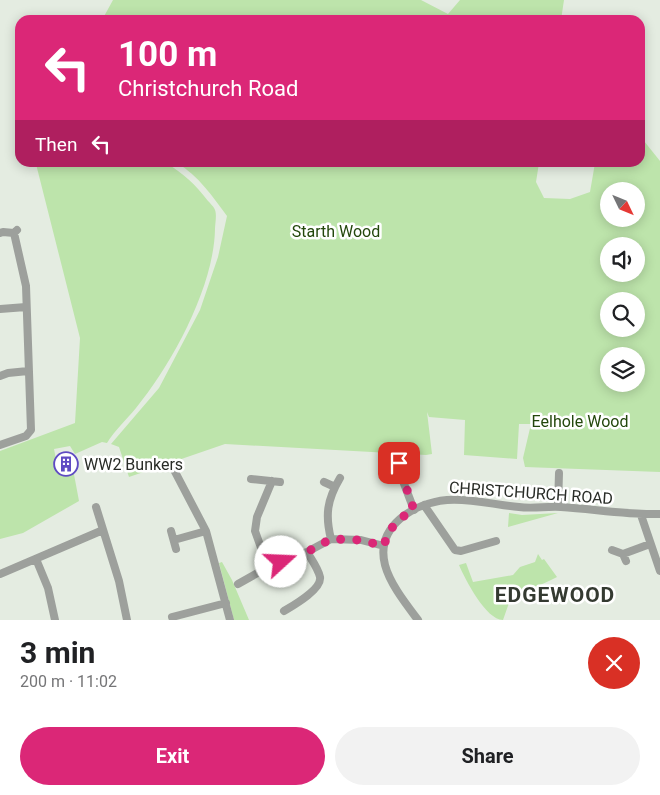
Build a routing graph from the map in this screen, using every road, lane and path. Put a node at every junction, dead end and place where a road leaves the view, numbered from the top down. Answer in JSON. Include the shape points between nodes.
{"nodes":[{"id":1,"x":0,"y":233,"type":"edge"},
{"id":2,"x":26,"y":307,"type":"junction"},
{"id":3,"x":0,"y":309,"type":"edge"},
{"id":4,"x":28,"y":371,"type":"junction"},
{"id":5,"x":0,"y":376,"type":"edge"},
{"id":6,"x":0,"y":445,"type":"edge"},
{"id":7,"x":399,"y":463,"type":"dead end"},
{"id":8,"x":173,"y":468,"type":"dead end"},
{"id":9,"x":559,"y":473,"type":"dead end"},
{"id":10,"x":340,"y":478,"type":"dead end"},
{"id":11,"x":251,"y":479,"type":"dead end"},
{"id":12,"x":324,"y":482,"type":"dead end"},
{"id":13,"x":335,"y":487,"type":"junction"},
{"id":14,"x":424,"y":505,"type":"junction"},
{"id":15,"x":558,"y":506,"type":"junction"},
{"id":16,"x":96,"y":507,"type":"dead end"},
{"id":17,"x":414,"y":510,"type":"junction"},
{"id":18,"x":660,"y":514,"type":"edge"},
{"id":19,"x":641,"y":515,"type":"junction"},
{"id":20,"x":103,"y":530,"type":"junction"},
{"id":21,"x":206,"y":531,"type":"junction"},
{"id":22,"x":171,"y":532,"type":"dead end"},
{"id":23,"x":331,"y":539,"type":"junction"},
{"id":24,"x":174,"y":540,"type":"junction"},
{"id":25,"x":496,"y":541,"type":"dead end"},
{"id":26,"x":650,"y":544,"type":"junction"},
{"id":27,"x":384,"y":546,"type":"junction"},
{"id":28,"x":176,"y":549,"type":"dead end"},
{"id":29,"x":612,"y":550,"type":"dead end"},
{"id":30,"x":307,"y":552,"type":"junction"},
{"id":31,"x":36,"y":558,"type":"junction"},
{"id":32,"x":268,"y":567,"type":"junction"},
{"id":33,"x":660,"y":571,"type":"edge"},
{"id":34,"x":0,"y":574,"type":"edge"},
{"id":35,"x":238,"y":584,"type":"dead end"},
{"id":36,"x":226,"y":603,"type":"junction"},
{"id":37,"x":284,"y":611,"type":"dead end"},
{"id":38,"x":172,"y":617,"type":"dead end"},
{"id":39,"x":55,"y":620,"type":"edge"},
{"id":40,"x":127,"y":620,"type":"edge"},
{"id":41,"x":230,"y":620,"type":"edge"},
{"id":42,"x":418,"y":620,"type":"edge"}],
"edges":[{"from":1,"to":2,"type":"street","via":[[15,232],[26,286]]},
{"from":2,"to":3,"type":"street"},
{"from":2,"to":4,"type":"street"},
{"from":4,"to":5,"type":"street","via":[[8,372]]},
{"from":4,"to":6,"type":"street","via":[[31,430],[26,436]]},
{"from":7,"to":17,"type":"street"},
{"from":8,"to":21,"type":"street"},
{"from":9,"to":15,"type":"street"},
{"from":10,"to":13,"type":"street"},
{"from":11,"to":32,"type":"street","via":[[276,482],[257,517],[255,531]]},
{"from":12,"to":13,"type":"street"},
{"from":13,"to":23,"type":"street","via":[[327,514]]},
{"from":14,"to":15,"type":"street","name":"CHRISTCHURCH ROAD","via":[[462,500],[519,507]]},
{"from":14,"to":17,"type":"street","name":"CHRISTCHURCH ROAD"},
{"from":14,"to":25,"type":"street","via":[[455,550]]},
{"from":15,"to":19,"type":"street","name":"CHRISTCHURCH ROAD"},
{"from":16,"to":20,"type":"street"},
{"from":17,"to":27,"type":"street","name":"CHRISTCHURCH ROAD","via":[[393,525]]},
{"from":18,"to":19,"type":"street","name":"CHRISTCHURCH ROAD"},
{"from":19,"to":26,"type":"street"},
{"from":20,"to":31,"type":"street"},
{"from":20,"to":40,"type":"street"},
{"from":21,"to":24,"type":"street"},
{"from":21,"to":36,"type":"street"},
{"from":22,"to":24,"type":"street"},
{"from":23,"to":27,"type":"street","via":[[360,540]]},
{"from":23,"to":30,"type":"street"},
{"from":24,"to":28,"type":"street"},
{"from":26,"to":29,"type":"street","via":[[625,558]]},
{"from":26,"to":33,"type":"street"},
{"from":27,"to":42,"type":"street","via":[[384,563],[390,577]]},
{"from":30,"to":32,"type":"street"},
{"from":30,"to":37,"type":"street","via":[[320,580],[302,601],[290,602]]},
{"from":31,"to":34,"type":"street"},
{"from":31,"to":39,"type":"street","via":[[48,588]]},
{"from":32,"to":35,"type":"street"},
{"from":36,"to":38,"type":"street"},
{"from":36,"to":41,"type":"street"}]}
